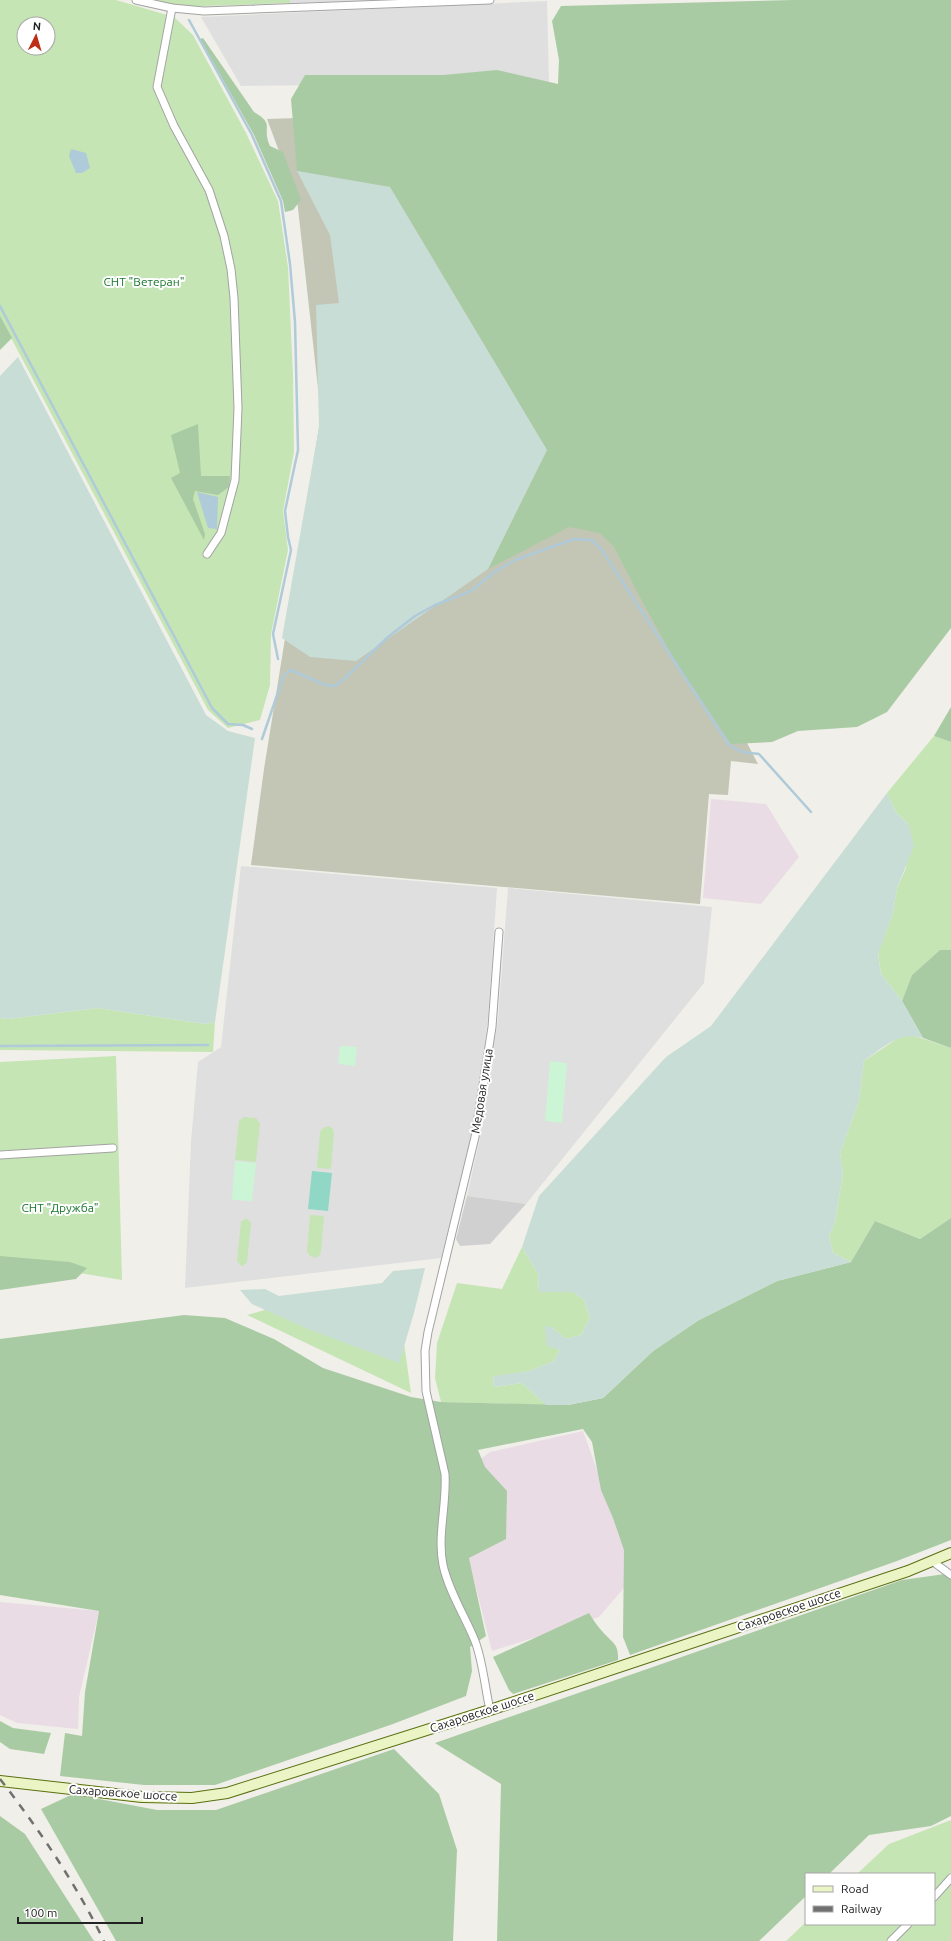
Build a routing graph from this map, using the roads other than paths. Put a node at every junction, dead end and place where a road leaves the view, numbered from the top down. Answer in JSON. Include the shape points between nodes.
{"nodes":[{"id":1,"x":136,"y":0,"type":"edge"},
{"id":2,"x":490,"y":0,"type":"edge"},
{"id":3,"x":393,"y":2,"type":"edge"},
{"id":4,"x":172,"y":8,"type":"junction"},
{"id":5,"x":207,"y":554,"type":"dead end"},
{"id":6,"x":498,"y":932,"type":"dead end"},
{"id":7,"x":113,"y":1148,"type":"dead end"},
{"id":8,"x":0,"y":1155,"type":"edge"},
{"id":9,"x":951,"y":1553,"type":"edge"},
{"id":10,"x":932,"y":1561,"type":"junction"},
{"id":11,"x":951,"y":1575,"type":"edge"},
{"id":12,"x":490,"y":1710,"type":"junction"},
{"id":13,"x":0,"y":1781,"type":"edge"},
{"id":14,"x":951,"y":1878,"type":"edge"},
{"id":15,"x":935,"y":1896,"type":"edge"},
{"id":16,"x":907,"y":1925,"type":"edge"},
{"id":17,"x":891,"y":1941,"type":"edge"}],
"edges":[{"from":1,"to":4,"type":"street"},
{"from":2,"to":3,"type":"street"},
{"from":3,"to":4,"type":"street","via":[[204,11]]},
{"from":4,"to":5,"type":"street","via":[[157,87],[174,126],[210,190],[224,236],[234,298],[238,408],[235,480],[221,534]]},
{"from":6,"to":12,"type":"street","name":"Медовая улица","via":[[492,1027],[482,1098],[425,1351],[426,1384],[445,1474],[443,1564],[446,1578],[476,1643]]},
{"from":7,"to":8,"type":"street"},
{"from":9,"to":10,"type":"main road","name":"Сахаровское шоссе"},
{"from":10,"to":11,"type":"street"},
{"from":10,"to":12,"type":"main road","name":"Сахаровское шоссе"},
{"from":12,"to":13,"type":"main road","name":"Сахаровское шоссе","via":[[215,1796],[142,1797]]},
{"from":14,"to":15,"type":"street"},
{"from":16,"to":17,"type":"street"}]}
